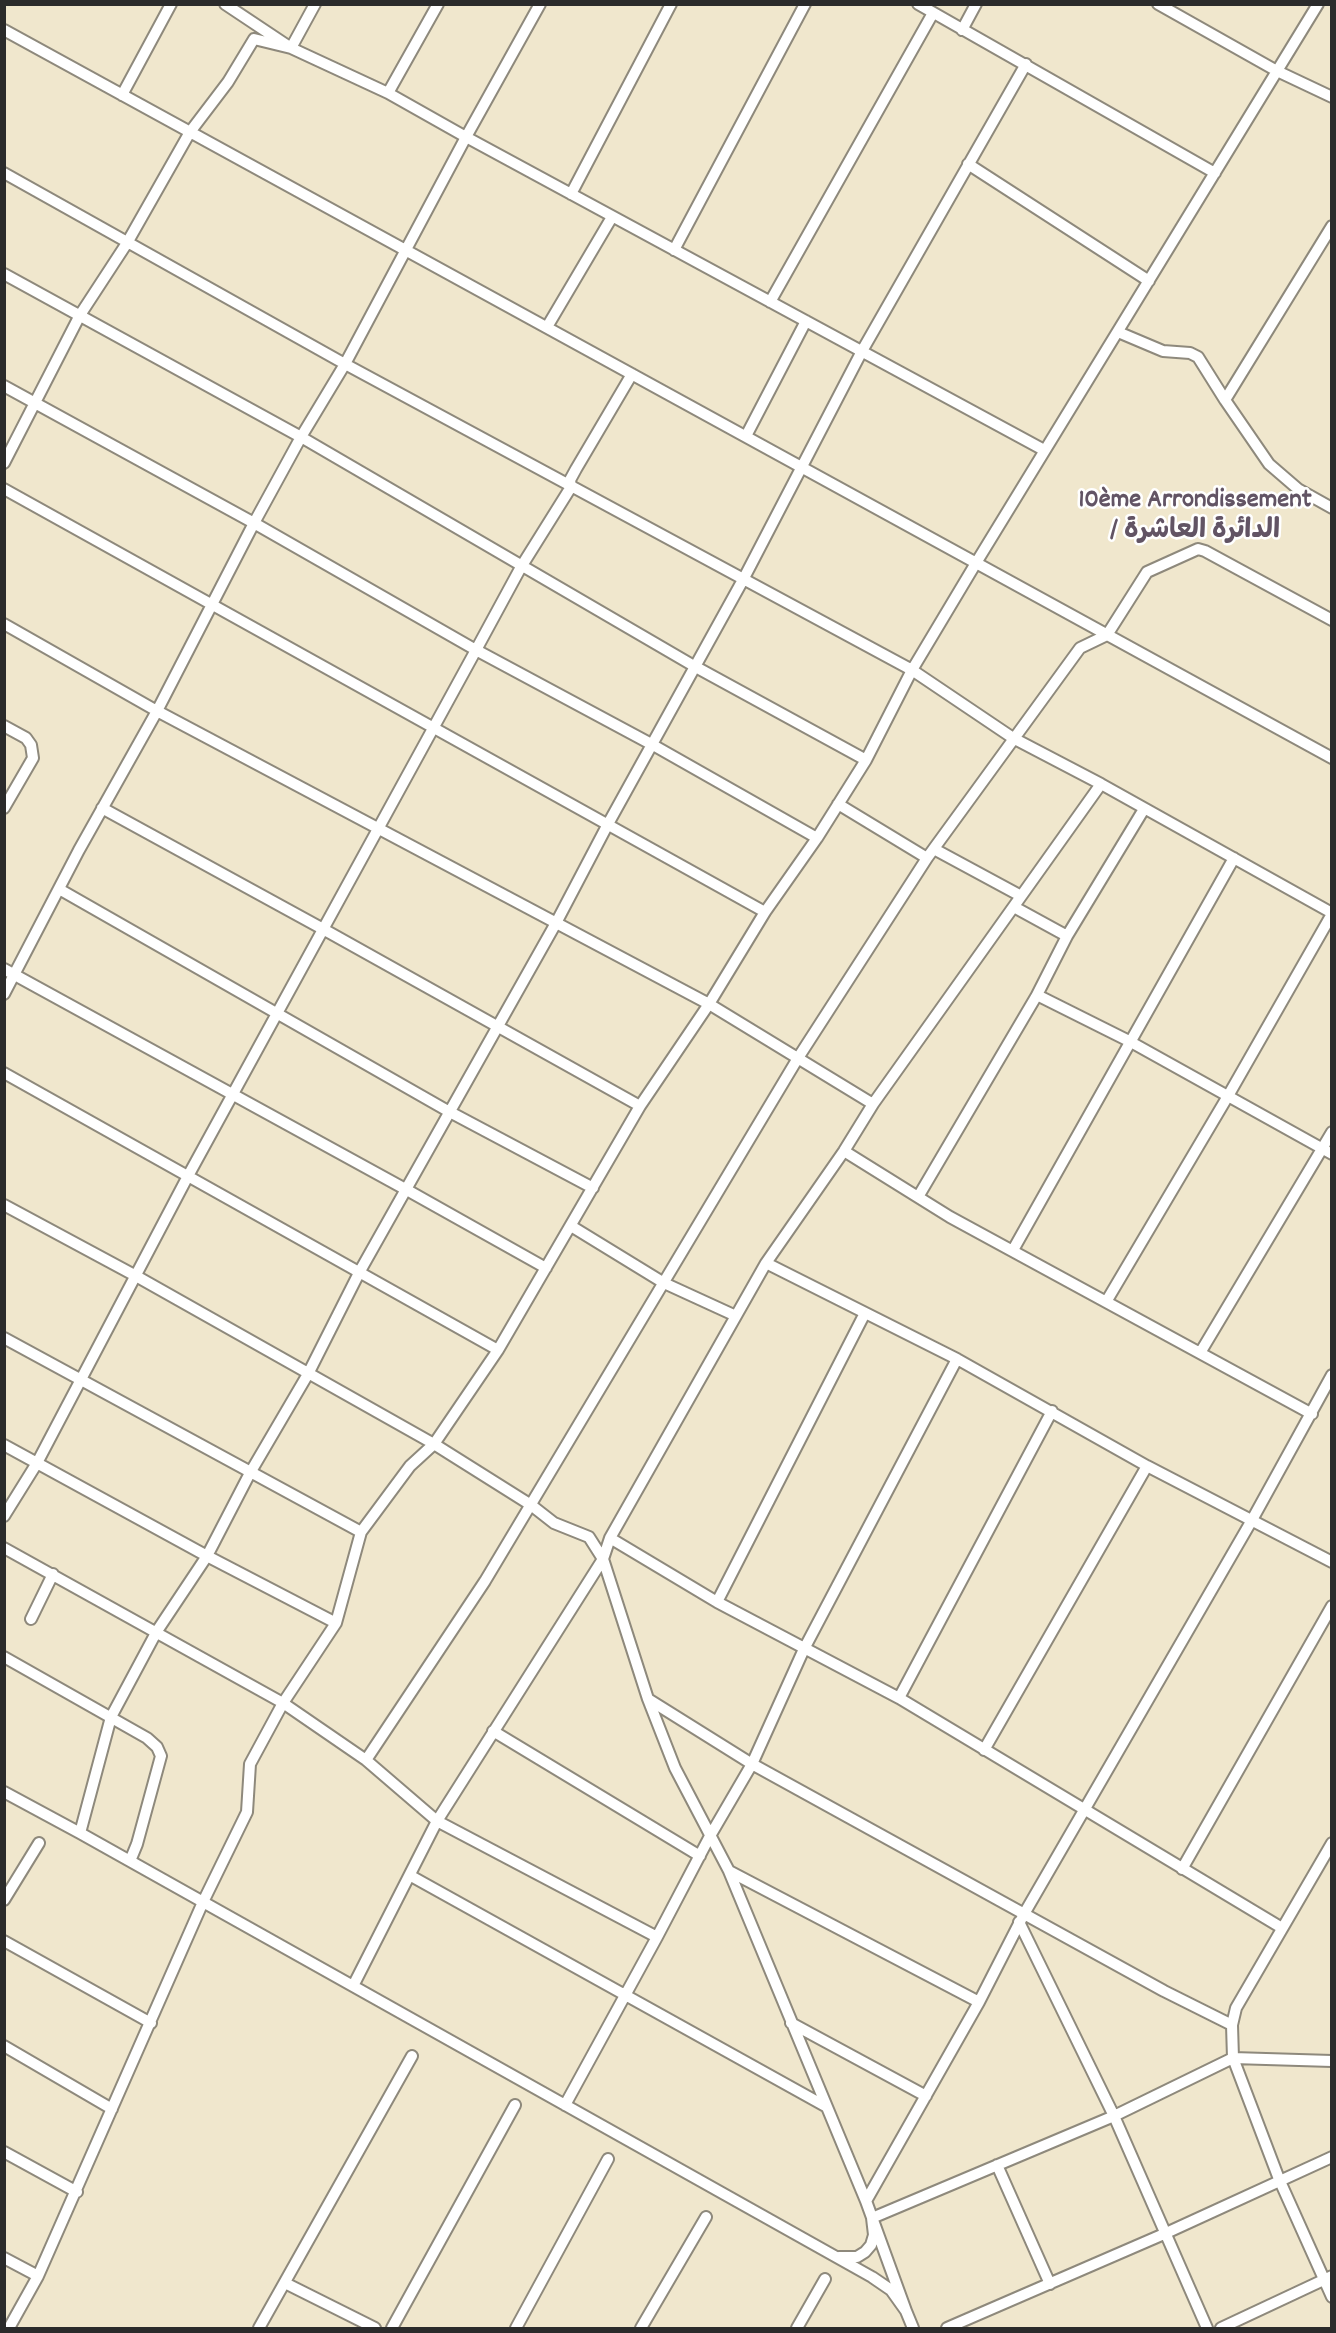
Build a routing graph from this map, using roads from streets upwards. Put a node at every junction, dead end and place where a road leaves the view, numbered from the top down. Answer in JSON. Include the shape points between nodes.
{"nodes":[{"id":1,"x":171,"y":4,"type":"edge"},
{"id":2,"x":225,"y":4,"type":"edge"},
{"id":3,"x":315,"y":4,"type":"edge"},
{"id":4,"x":438,"y":4,"type":"edge"},
{"id":5,"x":540,"y":4,"type":"edge"},
{"id":6,"x":672,"y":4,"type":"edge"},
{"id":7,"x":805,"y":4,"type":"edge"},
{"id":8,"x":918,"y":4,"type":"edge"},
{"id":9,"x":976,"y":4,"type":"edge"},
{"id":10,"x":1158,"y":4,"type":"edge"},
{"id":11,"x":1318,"y":4,"type":"edge"},
{"id":12,"x":933,"y":13,"type":"junction"},
{"id":13,"x":4,"y":30,"type":"edge"},
{"id":14,"x":962,"y":30,"type":"junction"},
{"id":15,"x":291,"y":48,"type":"junction"},
{"id":16,"x":1026,"y":64,"type":"junction"},
{"id":17,"x":1277,"y":71,"type":"junction"},
{"id":18,"x":388,"y":93,"type":"junction"},
{"id":19,"x":122,"y":95,"type":"junction"},
{"id":20,"x":1332,"y":97,"type":"edge"},
{"id":21,"x":190,"y":132,"type":"junction"},
{"id":22,"x":466,"y":137,"type":"junction"},
{"id":23,"x":968,"y":164,"type":"junction"},
{"id":24,"x":4,"y":173,"type":"edge"},
{"id":25,"x":1215,"y":173,"type":"junction"},
{"id":26,"x":571,"y":194,"type":"junction"},
{"id":27,"x":612,"y":217,"type":"junction"},
{"id":28,"x":1332,"y":226,"type":"edge"},
{"id":29,"x":127,"y":243,"type":"junction"},
{"id":30,"x":674,"y":250,"type":"junction"},
{"id":31,"x":407,"y":251,"type":"junction"},
{"id":32,"x":4,"y":274,"type":"edge"},
{"id":33,"x":1149,"y":281,"type":"junction"},
{"id":34,"x":770,"y":302,"type":"junction"},
{"id":35,"x":80,"y":315,"type":"junction"},
{"id":36,"x":806,"y":321,"type":"junction"},
{"id":37,"x":547,"y":327,"type":"junction"},
{"id":38,"x":1118,"y":332,"type":"junction"},
{"id":39,"x":862,"y":351,"type":"junction"},
{"id":40,"x":345,"y":364,"type":"junction"},
{"id":41,"x":632,"y":374,"type":"junction"},
{"id":42,"x":4,"y":386,"type":"edge"},
{"id":43,"x":1225,"y":400,"type":"junction"},
{"id":44,"x":35,"y":404,"type":"junction"},
{"id":45,"x":746,"y":436,"type":"junction"},
{"id":46,"x":301,"y":437,"type":"junction"},
{"id":47,"x":1044,"y":450,"type":"junction"},
{"id":48,"x":4,"y":463,"type":"edge"},
{"id":49,"x":802,"y":468,"type":"junction"},
{"id":50,"x":571,"y":487,"type":"junction"},
{"id":51,"x":4,"y":489,"type":"edge"},
{"id":52,"x":1332,"y":508,"type":"edge"},
{"id":53,"x":254,"y":523,"type":"junction"},
{"id":54,"x":976,"y":563,"type":"junction"},
{"id":55,"x":521,"y":567,"type":"junction"},
{"id":56,"x":744,"y":578,"type":"junction"},
{"id":57,"x":211,"y":604,"type":"junction"},
{"id":58,"x":1332,"y":620,"type":"edge"},
{"id":59,"x":4,"y":624,"type":"edge"},
{"id":60,"x":1107,"y":635,"type":"junction"},
{"id":61,"x":476,"y":650,"type":"junction"},
{"id":62,"x":694,"y":666,"type":"junction"},
{"id":63,"x":912,"y":670,"type":"junction"},
{"id":64,"x":157,"y":711,"type":"junction"},
{"id":65,"x":4,"y":726,"type":"edge"},
{"id":66,"x":434,"y":726,"type":"junction"},
{"id":67,"x":1013,"y":738,"type":"junction"},
{"id":68,"x":653,"y":745,"type":"junction"},
{"id":69,"x":1332,"y":758,"type":"edge"},
{"id":70,"x":866,"y":760,"type":"junction"},
{"id":71,"x":1101,"y":784,"type":"junction"},
{"id":72,"x":838,"y":804,"type":"junction"},
{"id":73,"x":4,"y":808,"type":"edge"},
{"id":74,"x":102,"y":808,"type":"junction"},
{"id":75,"x":1144,"y":809,"type":"junction"},
{"id":76,"x":608,"y":824,"type":"junction"},
{"id":77,"x":378,"y":829,"type":"junction"},
{"id":78,"x":817,"y":838,"type":"junction"},
{"id":79,"x":930,"y":853,"type":"junction"},
{"id":80,"x":1234,"y":858,"type":"junction"},
{"id":81,"x":59,"y":889,"type":"junction"},
{"id":82,"x":1022,"y":896,"type":"junction"},
{"id":83,"x":1014,"y":906,"type":"junction"},
{"id":84,"x":765,"y":912,"type":"junction"},
{"id":85,"x":1332,"y":913,"type":"edge"},
{"id":86,"x":556,"y":923,"type":"junction"},
{"id":87,"x":323,"y":928,"type":"junction"},
{"id":88,"x":1067,"y":936,"type":"junction"},
{"id":89,"x":10,"y":972,"type":"edge"},
{"id":90,"x":4,"y":994,"type":"edge"},
{"id":91,"x":1037,"y":995,"type":"junction"},
{"id":92,"x":709,"y":1004,"type":"junction"},
{"id":93,"x":276,"y":1014,"type":"junction"},
{"id":94,"x":497,"y":1026,"type":"junction"},
{"id":95,"x":1129,"y":1041,"type":"junction"},
{"id":96,"x":798,"y":1058,"type":"junction"},
{"id":97,"x":4,"y":1073,"type":"edge"},
{"id":98,"x":233,"y":1094,"type":"junction"},
{"id":99,"x":1228,"y":1096,"type":"junction"},
{"id":100,"x":873,"y":1104,"type":"junction"},
{"id":101,"x":640,"y":1106,"type":"junction"},
{"id":102,"x":448,"y":1111,"type":"junction"},
{"id":103,"x":1332,"y":1131,"type":"edge"},
{"id":104,"x":844,"y":1151,"type":"junction"},
{"id":105,"x":1327,"y":1151,"type":"edge"},
{"id":106,"x":188,"y":1176,"type":"junction"},
{"id":107,"x":593,"y":1188,"type":"junction"},
{"id":108,"x":407,"y":1190,"type":"junction"},
{"id":109,"x":918,"y":1197,"type":"junction"},
{"id":110,"x":4,"y":1205,"type":"edge"},
{"id":111,"x":571,"y":1226,"type":"junction"},
{"id":112,"x":1013,"y":1250,"type":"junction"},
{"id":113,"x":766,"y":1263,"type":"junction"},
{"id":114,"x":546,"y":1268,"type":"junction"},
{"id":115,"x":360,"y":1271,"type":"junction"},
{"id":116,"x":136,"y":1276,"type":"junction"},
{"id":117,"x":664,"y":1283,"type":"junction"},
{"id":118,"x":1106,"y":1302,"type":"junction"},
{"id":119,"x":865,"y":1313,"type":"junction"},
{"id":120,"x":736,"y":1316,"type":"junction"},
{"id":121,"x":4,"y":1338,"type":"edge"},
{"id":122,"x":498,"y":1350,"type":"junction"},
{"id":123,"x":1200,"y":1353,"type":"junction"},
{"id":124,"x":957,"y":1359,"type":"junction"},
{"id":125,"x":308,"y":1374,"type":"junction"},
{"id":126,"x":1332,"y":1376,"type":"edge"},
{"id":127,"x":80,"y":1379,"type":"junction"},
{"id":128,"x":1052,"y":1411,"type":"junction"},
{"id":129,"x":1312,"y":1414,"type":"junction"},
{"id":130,"x":434,"y":1444,"type":"junction"},
{"id":131,"x":4,"y":1445,"type":"edge"},
{"id":132,"x":37,"y":1463,"type":"junction"},
{"id":133,"x":1147,"y":1466,"type":"junction"},
{"id":134,"x":250,"y":1473,"type":"junction"},
{"id":135,"x":531,"y":1505,"type":"junction"},
{"id":136,"x":4,"y":1516,"type":"edge"},
{"id":137,"x":1252,"y":1520,"type":"junction"},
{"id":138,"x":361,"y":1533,"type":"junction"},
{"id":139,"x":610,"y":1538,"type":"junction"},
{"id":140,"x":4,"y":1548,"type":"edge"},
{"id":141,"x":207,"y":1556,"type":"junction"},
{"id":142,"x":603,"y":1559,"type":"junction"},
{"id":143,"x":1332,"y":1562,"type":"edge"},
{"id":144,"x":52,"y":1574,"type":"junction"},
{"id":145,"x":717,"y":1602,"type":"junction"},
{"id":146,"x":1332,"y":1606,"type":"edge"},
{"id":147,"x":30,"y":1619,"type":"dead end"},
{"id":148,"x":336,"y":1623,"type":"junction"},
{"id":149,"x":158,"y":1631,"type":"junction"},
{"id":150,"x":804,"y":1649,"type":"junction"},
{"id":151,"x":4,"y":1657,"type":"edge"},
{"id":152,"x":899,"y":1698,"type":"junction"},
{"id":153,"x":648,"y":1700,"type":"junction"},
{"id":154,"x":284,"y":1703,"type":"junction"},
{"id":155,"x":111,"y":1717,"type":"junction"},
{"id":156,"x":493,"y":1731,"type":"junction"},
{"id":157,"x":984,"y":1750,"type":"junction"},
{"id":158,"x":366,"y":1760,"type":"junction"},
{"id":159,"x":752,"y":1764,"type":"junction"},
{"id":160,"x":4,"y":1792,"type":"edge"},
{"id":161,"x":1085,"y":1810,"type":"junction"},
{"id":162,"x":437,"y":1821,"type":"junction"},
{"id":163,"x":80,"y":1833,"type":"junction"},
{"id":164,"x":710,"y":1836,"type":"junction"},
{"id":165,"x":39,"y":1843,"type":"dead end"},
{"id":166,"x":1332,"y":1843,"type":"edge"},
{"id":167,"x":699,"y":1856,"type":"junction"},
{"id":168,"x":130,"y":1861,"type":"junction"},
{"id":169,"x":1182,"y":1869,"type":"junction"},
{"id":170,"x":729,"y":1871,"type":"junction"},
{"id":171,"x":411,"y":1876,"type":"junction"},
{"id":172,"x":4,"y":1900,"type":"edge"},
{"id":173,"x":203,"y":1902,"type":"junction"},
{"id":174,"x":1021,"y":1918,"type":"junction"},
{"id":175,"x":1282,"y":1928,"type":"junction"},
{"id":176,"x":657,"y":1937,"type":"junction"},
{"id":177,"x":4,"y":1941,"type":"edge"},
{"id":178,"x":353,"y":1986,"type":"junction"},
{"id":179,"x":625,"y":1995,"type":"junction"},
{"id":180,"x":979,"y":2002,"type":"junction"},
{"id":181,"x":151,"y":2023,"type":"junction"},
{"id":182,"x":791,"y":2023,"type":"junction"},
{"id":183,"x":1232,"y":2025,"type":"junction"},
{"id":184,"x":4,"y":2046,"type":"edge"},
{"id":185,"x":412,"y":2056,"type":"dead end"},
{"id":186,"x":1233,"y":2058,"type":"junction"},
{"id":187,"x":1332,"y":2061,"type":"edge"},
{"id":188,"x":926,"y":2096,"type":"junction"},
{"id":189,"x":515,"y":2105,"type":"dead end"},
{"id":190,"x":565,"y":2105,"type":"junction"},
{"id":191,"x":825,"y":2106,"type":"junction"},
{"id":192,"x":112,"y":2109,"type":"junction"},
{"id":193,"x":1113,"y":2116,"type":"junction"},
{"id":194,"x":4,"y":2152,"type":"edge"},
{"id":195,"x":1332,"y":2157,"type":"edge"},
{"id":196,"x":608,"y":2159,"type":"dead end"},
{"id":197,"x":997,"y":2165,"type":"junction"},
{"id":198,"x":1279,"y":2180,"type":"junction"},
{"id":199,"x":77,"y":2192,"type":"junction"},
{"id":200,"x":866,"y":2201,"type":"junction"},
{"id":201,"x":706,"y":2217,"type":"dead end"},
{"id":202,"x":872,"y":2218,"type":"junction"},
{"id":203,"x":1164,"y":2234,"type":"junction"},
{"id":204,"x":830,"y":2254,"type":"junction"},
{"id":205,"x":4,"y":2258,"type":"edge"},
{"id":206,"x":38,"y":2276,"type":"junction"},
{"id":207,"x":1327,"y":2277,"type":"edge"},
{"id":208,"x":825,"y":2279,"type":"dead end"},
{"id":209,"x":285,"y":2283,"type":"junction"},
{"id":210,"x":1050,"y":2284,"type":"junction"},
{"id":211,"x":1332,"y":2297,"type":"edge"},
{"id":212,"x":906,"y":2311,"type":"junction"},
{"id":213,"x":9,"y":2328,"type":"edge"},
{"id":214,"x":259,"y":2328,"type":"edge"},
{"id":215,"x":375,"y":2328,"type":"edge"},
{"id":216,"x":392,"y":2328,"type":"edge"},
{"id":217,"x":516,"y":2328,"type":"edge"},
{"id":218,"x":641,"y":2328,"type":"edge"},
{"id":219,"x":797,"y":2328,"type":"edge"},
{"id":220,"x":913,"y":2328,"type":"edge"},
{"id":221,"x":947,"y":2328,"type":"edge"},
{"id":222,"x":1207,"y":2328,"type":"edge"},
{"id":223,"x":1221,"y":2328,"type":"edge"}],
"edges":[{"from":1,"to":19,"type":"street"},
{"from":2,"to":15,"type":"street"},
{"from":3,"to":15,"type":"street"},
{"from":4,"to":18,"type":"street"},
{"from":5,"to":22,"type":"street"},
{"from":6,"to":26,"type":"street"},
{"from":7,"to":30,"type":"street"},
{"from":8,"to":12,"type":"street"},
{"from":9,"to":14,"type":"street"},
{"from":10,"to":17,"type":"street"},
{"from":11,"to":17,"type":"street"},
{"from":12,"to":14,"type":"street"},
{"from":12,"to":34,"type":"street"},
{"from":13,"to":19,"type":"street"},
{"from":14,"to":16,"type":"street"},
{"from":15,"to":18,"type":"street"},
{"from":15,"to":21,"type":"street","via":[[254,39]]},
{"from":16,"to":23,"type":"street"},
{"from":16,"to":25,"type":"street"},
{"from":17,"to":20,"type":"street"},
{"from":17,"to":25,"type":"street"},
{"from":18,"to":22,"type":"street"},
{"from":19,"to":21,"type":"street"},
{"from":21,"to":29,"type":"street"},
{"from":21,"to":31,"type":"street"},
{"from":22,"to":26,"type":"street"},
{"from":22,"to":31,"type":"street"},
{"from":23,"to":33,"type":"street"},
{"from":23,"to":39,"type":"street"},
{"from":24,"to":29,"type":"street"},
{"from":25,"to":33,"type":"street"},
{"from":26,"to":27,"type":"street"},
{"from":27,"to":30,"type":"street"},
{"from":27,"to":37,"type":"street"},
{"from":28,"to":43,"type":"street"},
{"from":29,"to":35,"type":"street"},
{"from":29,"to":40,"type":"street"},
{"from":30,"to":34,"type":"street"},
{"from":31,"to":37,"type":"street"},
{"from":31,"to":40,"type":"street"},
{"from":32,"to":35,"type":"street"},
{"from":33,"to":38,"type":"street"},
{"from":34,"to":36,"type":"street"},
{"from":35,"to":44,"type":"street"},
{"from":35,"to":46,"type":"street"},
{"from":36,"to":39,"type":"street"},
{"from":36,"to":45,"type":"street"},
{"from":37,"to":41,"type":"street"},
{"from":38,"to":43,"type":"street","via":[[1163,351],[1198,357]]},
{"from":38,"to":47,"type":"street"},
{"from":39,"to":47,"type":"street"},
{"from":39,"to":49,"type":"street"},
{"from":40,"to":46,"type":"street"},
{"from":40,"to":50,"type":"street"},
{"from":41,"to":45,"type":"street"},
{"from":41,"to":50,"type":"street","via":[[570,480]]},
{"from":42,"to":44,"type":"street"},
{"from":43,"to":52,"type":"street","via":[[1269,464],[1298,489]]},
{"from":44,"to":48,"type":"street"},
{"from":44,"to":53,"type":"street"},
{"from":45,"to":49,"type":"street"},
{"from":46,"to":53,"type":"street"},
{"from":46,"to":55,"type":"street"},
{"from":47,"to":54,"type":"street"},
{"from":49,"to":54,"type":"street"},
{"from":49,"to":56,"type":"street"},
{"from":50,"to":55,"type":"street"},
{"from":50,"to":56,"type":"street"},
{"from":51,"to":57,"type":"street"},
{"from":53,"to":57,"type":"street"},
{"from":53,"to":61,"type":"street"},
{"from":54,"to":60,"type":"street"},
{"from":54,"to":63,"type":"street"},
{"from":55,"to":61,"type":"street"},
{"from":55,"to":62,"type":"street"},
{"from":56,"to":62,"type":"street"},
{"from":56,"to":63,"type":"street"},
{"from":57,"to":64,"type":"street"},
{"from":57,"to":66,"type":"street"},
{"from":58,"to":60,"type":"street","via":[[1198,549],[1147,572]]},
{"from":59,"to":64,"type":"street"},
{"from":60,"to":67,"type":"street","via":[[1080,648]]},
{"from":60,"to":69,"type":"street"},
{"from":61,"to":66,"type":"street"},
{"from":61,"to":68,"type":"street"},
{"from":62,"to":68,"type":"street"},
{"from":62,"to":70,"type":"street"},
{"from":63,"to":67,"type":"street"},
{"from":63,"to":70,"type":"street"},
{"from":64,"to":74,"type":"street"},
{"from":64,"to":77,"type":"street"},
{"from":65,"to":73,"type":"street","via":[[26,738],[33,758]]},
{"from":66,"to":76,"type":"street"},
{"from":66,"to":77,"type":"street"},
{"from":67,"to":71,"type":"street"},
{"from":67,"to":79,"type":"street"},
{"from":68,"to":76,"type":"street"},
{"from":68,"to":78,"type":"street"},
{"from":70,"to":72,"type":"street"},
{"from":71,"to":75,"type":"street"},
{"from":71,"to":82,"type":"street"},
{"from":72,"to":78,"type":"street"},
{"from":72,"to":79,"type":"street"},
{"from":74,"to":81,"type":"street"},
{"from":74,"to":87,"type":"street"},
{"from":75,"to":80,"type":"street"},
{"from":75,"to":88,"type":"street"},
{"from":76,"to":84,"type":"street"},
{"from":76,"to":86,"type":"street"},
{"from":77,"to":86,"type":"street"},
{"from":77,"to":87,"type":"street"},
{"from":78,"to":84,"type":"street"},
{"from":79,"to":82,"type":"street"},
{"from":79,"to":96,"type":"street"},
{"from":80,"to":85,"type":"street"},
{"from":80,"to":95,"type":"street"},
{"from":81,"to":89,"type":"street"},
{"from":81,"to":93,"type":"street"},
{"from":82,"to":83,"type":"street"},
{"from":83,"to":88,"type":"street"},
{"from":83,"to":100,"type":"street"},
{"from":84,"to":92,"type":"street"},
{"from":85,"to":99,"type":"street"},
{"from":86,"to":92,"type":"street"},
{"from":86,"to":94,"type":"street"},
{"from":87,"to":93,"type":"street"},
{"from":87,"to":94,"type":"street"},
{"from":88,"to":91,"type":"street"},
{"from":89,"to":90,"type":"street"},
{"from":89,"to":98,"type":"street"},
{"from":91,"to":95,"type":"street"},
{"from":91,"to":109,"type":"street"},
{"from":92,"to":96,"type":"street"},
{"from":92,"to":101,"type":"street"},
{"from":93,"to":98,"type":"street"},
{"from":93,"to":102,"type":"street"},
{"from":94,"to":101,"type":"street"},
{"from":94,"to":102,"type":"street"},
{"from":95,"to":99,"type":"street"},
{"from":95,"to":112,"type":"street"},
{"from":96,"to":100,"type":"street"},
{"from":96,"to":117,"type":"street"},
{"from":97,"to":106,"type":"street"},
{"from":98,"to":106,"type":"street"},
{"from":98,"to":108,"type":"street"},
{"from":99,"to":105,"type":"street"},
{"from":99,"to":118,"type":"street"},
{"from":100,"to":104,"type":"street"},
{"from":101,"to":107,"type":"street"},
{"from":102,"to":107,"type":"street"},
{"from":102,"to":108,"type":"street"},
{"from":103,"to":105,"type":"street"},
{"from":104,"to":109,"type":"street"},
{"from":104,"to":113,"type":"street"},
{"from":105,"to":123,"type":"street"},
{"from":106,"to":115,"type":"street"},
{"from":106,"to":116,"type":"street"},
{"from":107,"to":111,"type":"street"},
{"from":108,"to":114,"type":"street"},
{"from":108,"to":115,"type":"street"},
{"from":109,"to":112,"type":"street"},
{"from":110,"to":116,"type":"street"},
{"from":111,"to":114,"type":"street"},
{"from":111,"to":117,"type":"street"},
{"from":112,"to":118,"type":"street"},
{"from":113,"to":119,"type":"street"},
{"from":113,"to":120,"type":"street"},
{"from":114,"to":122,"type":"street"},
{"from":115,"to":122,"type":"street"},
{"from":115,"to":125,"type":"street"},
{"from":116,"to":125,"type":"street"},
{"from":116,"to":127,"type":"street"},
{"from":117,"to":120,"type":"street"},
{"from":117,"to":135,"type":"street"},
{"from":118,"to":123,"type":"street"},
{"from":119,"to":124,"type":"street"},
{"from":119,"to":145,"type":"street"},
{"from":120,"to":139,"type":"street"},
{"from":121,"to":127,"type":"street"},
{"from":122,"to":130,"type":"street"},
{"from":123,"to":129,"type":"street"},
{"from":124,"to":128,"type":"street"},
{"from":124,"to":150,"type":"street"},
{"from":125,"to":130,"type":"street"},
{"from":125,"to":134,"type":"street"},
{"from":126,"to":129,"type":"street"},
{"from":127,"to":132,"type":"street"},
{"from":127,"to":134,"type":"street"},
{"from":128,"to":133,"type":"street"},
{"from":128,"to":152,"type":"street"},
{"from":129,"to":137,"type":"street"},
{"from":130,"to":135,"type":"street"},
{"from":130,"to":138,"type":"street","via":[[410,1466]]},
{"from":131,"to":132,"type":"street"},
{"from":132,"to":136,"type":"street"},
{"from":132,"to":141,"type":"street"},
{"from":133,"to":137,"type":"street"},
{"from":133,"to":157,"type":"street"},
{"from":134,"to":138,"type":"street"},
{"from":134,"to":141,"type":"street"},
{"from":135,"to":142,"type":"street","via":[[554,1522],[589,1537]]},
{"from":135,"to":158,"type":"street"},
{"from":137,"to":143,"type":"street"},
{"from":137,"to":161,"type":"street"},
{"from":138,"to":148,"type":"street"},
{"from":139,"to":142,"type":"street"},
{"from":139,"to":145,"type":"street"},
{"from":140,"to":144,"type":"street"},
{"from":141,"to":148,"type":"street"},
{"from":141,"to":149,"type":"street"},
{"from":142,"to":153,"type":"street"},
{"from":142,"to":156,"type":"street"},
{"from":144,"to":147,"type":"street"},
{"from":144,"to":149,"type":"street"},
{"from":145,"to":150,"type":"street"},
{"from":146,"to":169,"type":"street"},
{"from":148,"to":154,"type":"street"},
{"from":149,"to":154,"type":"street"},
{"from":149,"to":155,"type":"street"},
{"from":150,"to":152,"type":"street"},
{"from":150,"to":159,"type":"street"},
{"from":151,"to":155,"type":"street"},
{"from":152,"to":157,"type":"street"},
{"from":153,"to":159,"type":"street"},
{"from":153,"to":164,"type":"street","via":[[675,1768]]},
{"from":154,"to":158,"type":"street"},
{"from":154,"to":173,"type":"street","via":[[250,1764],[247,1812]]},
{"from":155,"to":163,"type":"street"},
{"from":155,"to":168,"type":"street","via":[[147,1738],[161,1756]]},
{"from":156,"to":162,"type":"street"},
{"from":156,"to":167,"type":"street"},
{"from":157,"to":161,"type":"street"},
{"from":158,"to":162,"type":"street"},
{"from":159,"to":164,"type":"street"},
{"from":159,"to":174,"type":"street"},
{"from":160,"to":163,"type":"street"},
{"from":161,"to":169,"type":"street"},
{"from":161,"to":174,"type":"street"},
{"from":162,"to":171,"type":"street"},
{"from":162,"to":176,"type":"street"},
{"from":163,"to":168,"type":"street"},
{"from":164,"to":167,"type":"street"},
{"from":164,"to":170,"type":"street"},
{"from":165,"to":172,"type":"street"},
{"from":166,"to":175,"type":"street"},
{"from":167,"to":176,"type":"street"},
{"from":168,"to":173,"type":"street"},
{"from":169,"to":175,"type":"street"},
{"from":170,"to":180,"type":"street"},
{"from":170,"to":182,"type":"street"},
{"from":171,"to":178,"type":"street"},
{"from":171,"to":179,"type":"street"},
{"from":173,"to":178,"type":"street"},
{"from":173,"to":181,"type":"street"},
{"from":174,"to":180,"type":"street"},
{"from":174,"to":183,"type":"street"},
{"from":174,"to":193,"type":"street"},
{"from":175,"to":183,"type":"street","via":[[1236,2008]]},
{"from":176,"to":179,"type":"street"},
{"from":177,"to":181,"type":"street"},
{"from":178,"to":190,"type":"street"},
{"from":179,"to":190,"type":"street"},
{"from":179,"to":191,"type":"street"},
{"from":180,"to":188,"type":"street"},
{"from":181,"to":192,"type":"street"},
{"from":182,"to":188,"type":"street"},
{"from":182,"to":191,"type":"street"},
{"from":183,"to":186,"type":"street"},
{"from":184,"to":192,"type":"street"},
{"from":185,"to":209,"type":"street"},
{"from":186,"to":187,"type":"street"},
{"from":186,"to":193,"type":"street"},
{"from":186,"to":198,"type":"street"},
{"from":188,"to":200,"type":"street"},
{"from":189,"to":216,"type":"street"},
{"from":190,"to":204,"type":"street"},
{"from":191,"to":200,"type":"street"},
{"from":192,"to":199,"type":"street"},
{"from":193,"to":197,"type":"street"},
{"from":193,"to":203,"type":"street"},
{"from":194,"to":199,"type":"street"},
{"from":195,"to":198,"type":"street"},
{"from":196,"to":217,"type":"street"},
{"from":197,"to":202,"type":"street"},
{"from":197,"to":210,"type":"street"},
{"from":198,"to":203,"type":"street"},
{"from":198,"to":207,"type":"street"},
{"from":199,"to":206,"type":"street"},
{"from":200,"to":202,"type":"street"},
{"from":201,"to":218,"type":"street"},
{"from":202,"to":204,"type":"street","via":[[874,2235],[865,2252],[847,2258]]},
{"from":202,"to":212,"type":"street"},
{"from":203,"to":210,"type":"street"},
{"from":203,"to":222,"type":"street"},
{"from":204,"to":212,"type":"street","via":[[891,2290]]},
{"from":205,"to":206,"type":"street"},
{"from":206,"to":213,"type":"street"},
{"from":207,"to":211,"type":"street"},
{"from":207,"to":223,"type":"street"},
{"from":208,"to":219,"type":"street"},
{"from":209,"to":214,"type":"street"},
{"from":209,"to":215,"type":"street"},
{"from":210,"to":221,"type":"street"},
{"from":212,"to":220,"type":"street"}]}
